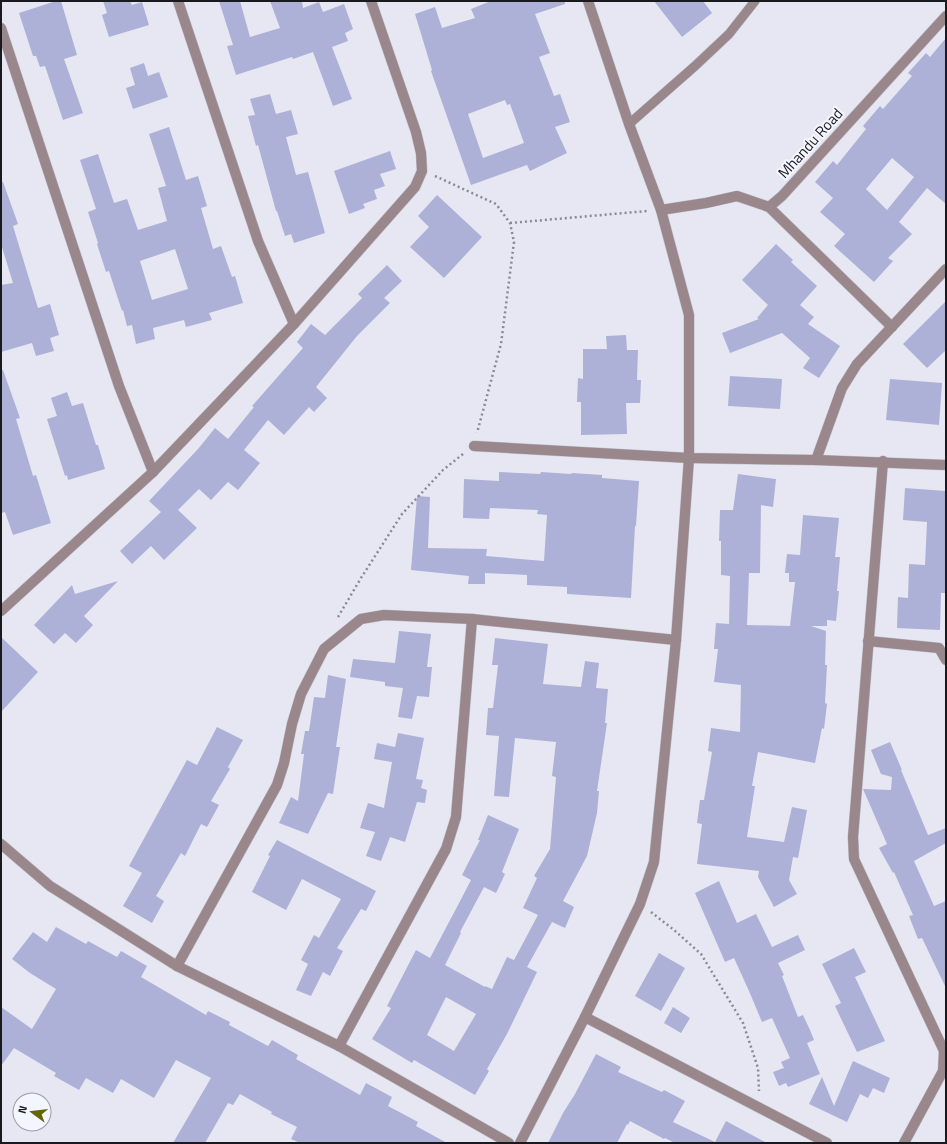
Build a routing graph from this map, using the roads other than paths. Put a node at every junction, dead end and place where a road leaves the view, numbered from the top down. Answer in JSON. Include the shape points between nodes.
{"nodes":[{"id":1,"x":178,"y":1,"type":"edge"},
{"id":2,"x":371,"y":1,"type":"edge"},
{"id":3,"x":588,"y":1,"type":"edge"},
{"id":4,"x":755,"y":1,"type":"edge"},
{"id":5,"x":946,"y":16,"type":"edge"},
{"id":6,"x":1,"y":28,"type":"edge"},
{"id":7,"x":629,"y":124,"type":"junction"},
{"id":8,"x":769,"y":207,"type":"junction"},
{"id":9,"x":661,"y":210,"type":"junction"},
{"id":10,"x":946,"y":269,"type":"edge"},
{"id":11,"x":294,"y":324,"type":"junction"},
{"id":12,"x":892,"y":327,"type":"junction"},
{"id":13,"x":474,"y":446,"type":"road end"},
{"id":14,"x":689,"y":458,"type":"junction"},
{"id":15,"x":816,"y":460,"type":"junction"},
{"id":16,"x":884,"y":461,"type":"junction"},
{"id":17,"x":946,"y":464,"type":"edge"},
{"id":18,"x":153,"y":472,"type":"junction"},
{"id":19,"x":2,"y":607,"type":"edge"},
{"id":20,"x":472,"y":620,"type":"junction"},
{"id":21,"x":676,"y":640,"type":"junction"},
{"id":22,"x":868,"y":641,"type":"junction"},
{"id":23,"x":946,"y":660,"type":"edge"},
{"id":24,"x":1,"y":844,"type":"edge"},
{"id":25,"x":177,"y":966,"type":"junction"},
{"id":26,"x":585,"y":1017,"type":"junction"},
{"id":27,"x":339,"y":1046,"type":"junction"},
{"id":28,"x":509,"y":1143,"type":"edge"},
{"id":29,"x":520,"y":1143,"type":"edge"},
{"id":30,"x":827,"y":1143,"type":"edge"},
{"id":31,"x":904,"y":1143,"type":"edge"}],
"edges":[{"from":1,"to":11,"type":"street","via":[[258,241]]},
{"from":2,"to":11,"type":"street","via":[[416,132],[422,171],[415,187]]},
{"from":3,"to":7,"type":"street"},
{"from":4,"to":7,"type":"lane","via":[[729,34]]},
{"from":5,"to":8,"type":"street","name":"Mhandu Road","via":[[782,196]]},
{"from":6,"to":18,"type":"street","via":[[118,386]]},
{"from":7,"to":9,"type":"street"},
{"from":8,"to":9,"type":"street","via":[[737,196]]},
{"from":8,"to":12,"type":"street"},
{"from":9,"to":14,"type":"street","via":[[689,315]]},
{"from":10,"to":12,"type":"street"},
{"from":11,"to":18,"type":"street"},
{"from":12,"to":15,"type":"street","via":[[857,364],[842,388]]},
{"from":13,"to":14,"type":"street"},
{"from":14,"to":15,"type":"street"},
{"from":14,"to":21,"type":"street"},
{"from":15,"to":16,"type":"street"},
{"from":16,"to":17,"type":"street"},
{"from":16,"to":22,"type":"street"},
{"from":18,"to":19,"type":"street"},
{"from":20,"to":21,"type":"street"},
{"from":20,"to":25,"type":"street","via":[[384,615],[361,619],[324,649],[301,694],[276,785]]},
{"from":20,"to":27,"type":"street","via":[[456,817],[446,849]]},
{"from":21,"to":26,"type":"street","via":[[654,862],[640,904]]},
{"from":22,"to":23,"type":"street","via":[[940,648]]},
{"from":22,"to":31,"type":"street","via":[[852,836],[854,859],[944,1051],[943,1071]]},
{"from":24,"to":25,"type":"street","via":[[50,886]]},
{"from":25,"to":27,"type":"street"},
{"from":26,"to":29,"type":"street"},
{"from":26,"to":30,"type":"street"},
{"from":27,"to":28,"type":"street"}]}
